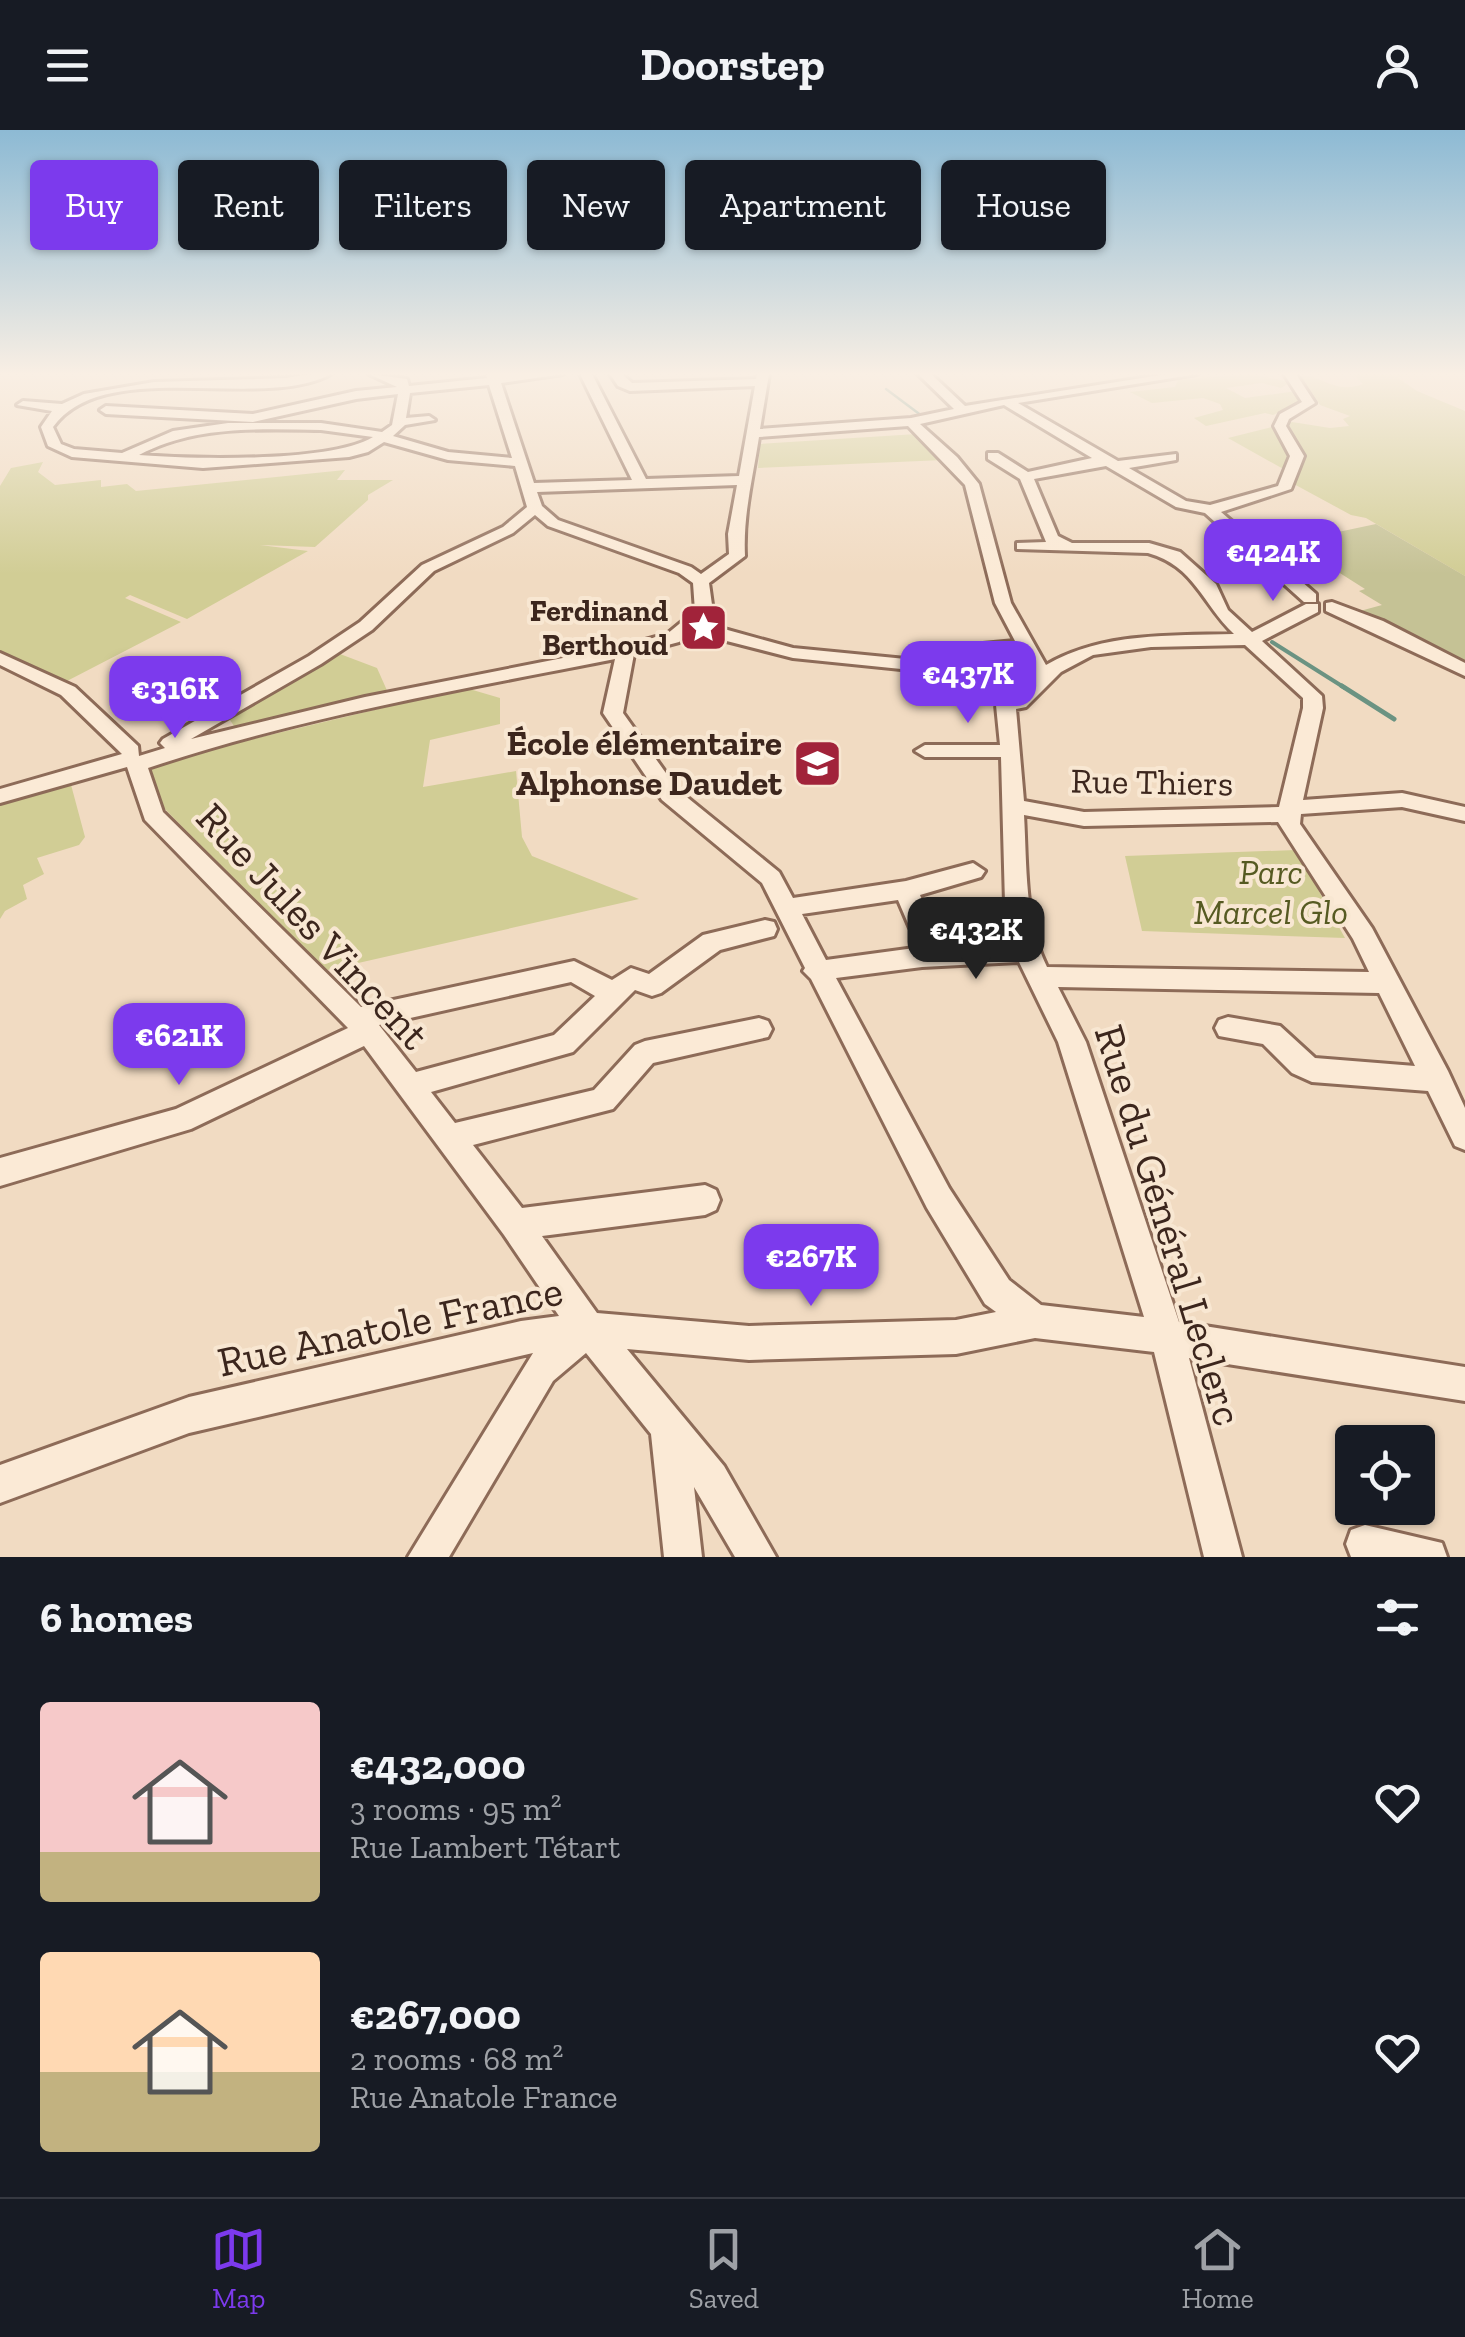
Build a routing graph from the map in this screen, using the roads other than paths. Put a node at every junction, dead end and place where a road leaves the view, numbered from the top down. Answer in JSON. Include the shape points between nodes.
{"nodes":[{"id":1,"x":53,"y":441,"type":"edge"},
{"id":2,"x":157,"y":441,"type":"edge"},
{"id":3,"x":376,"y":441,"type":"edge"},
{"id":4,"x":391,"y":441,"type":"edge"},
{"id":5,"x":513,"y":441,"type":"edge"},
{"id":6,"x":619,"y":441,"type":"edge"},
{"id":7,"x":754,"y":441,"type":"edge"},
{"id":8,"x":931,"y":441,"type":"edge"},
{"id":9,"x":1073,"y":441,"type":"edge"},
{"id":10,"x":1288,"y":441,"type":"edge"},
{"id":11,"x":994,"y":456,"type":"dead end"},
{"id":12,"x":1172,"y":457,"type":"dead end"},
{"id":13,"x":125,"y":458,"type":"junction"},
{"id":14,"x":520,"y":462,"type":"junction"},
{"id":15,"x":1112,"y":464,"type":"junction"},
{"id":16,"x":1026,"y":477,"type":"junction"},
{"id":17,"x":748,"y":480,"type":"junction"},
{"id":18,"x":641,"y":484,"type":"junction"},
{"id":19,"x":527,"y":488,"type":"junction"},
{"id":20,"x":535,"y":508,"type":"junction"},
{"id":21,"x":1210,"y":510,"type":"junction"},
{"id":22,"x":1024,"y":546,"type":"dead end"},
{"id":23,"x":1068,"y":548,"type":"junction"},
{"id":24,"x":701,"y":582,"type":"junction"},
{"id":25,"x":1311,"y":603,"type":"junction"},
{"id":26,"x":704,"y":612,"type":"junction"},
{"id":27,"x":717,"y":633,"type":"junction"},
{"id":28,"x":673,"y":638,"type":"junction"},
{"id":29,"x":1251,"y":639,"type":"junction"},
{"id":30,"x":1025,"y":646,"type":"junction"},
{"id":31,"x":626,"y":651,"type":"junction"},
{"id":32,"x":0,"y":658,"type":"edge"},
{"id":33,"x":1465,"y":670,"type":"edge"},
{"id":34,"x":1045,"y":679,"type":"junction"},
{"id":35,"x":991,"y":688,"type":"junction"},
{"id":36,"x":210,"y":740,"type":"junction"},
{"id":37,"x":169,"y":744,"type":"junction"},
{"id":38,"x":1011,"y":750,"type":"junction"},
{"id":39,"x":924,"y":752,"type":"dead end"},
{"id":40,"x":137,"y":756,"type":"junction"},
{"id":41,"x":0,"y":796,"type":"edge"},
{"id":42,"x":1014,"y":806,"type":"junction"},
{"id":43,"x":1289,"y":811,"type":"junction"},
{"id":44,"x":1465,"y":814,"type":"edge"},
{"id":45,"x":973,"y":872,"type":"dead end"},
{"id":46,"x":906,"y":890,"type":"junction"},
{"id":47,"x":786,"y":908,"type":"junction"},
{"id":48,"x":765,"y":928,"type":"dead end"},
{"id":49,"x":923,"y":938,"type":"junction"},
{"id":50,"x":1034,"y":964,"type":"junction"},
{"id":51,"x":816,"y":971,"type":"junction"},
{"id":52,"x":1390,"y":983,"type":"junction"},
{"id":53,"x":614,"y":994,"type":"junction"},
{"id":54,"x":361,"y":1024,"type":"junction"},
{"id":55,"x":1228,"y":1028,"type":"dead end"},
{"id":56,"x":759,"y":1029,"type":"dead end"},
{"id":57,"x":1438,"y":1080,"type":"junction"},
{"id":58,"x":410,"y":1086,"type":"junction"},
{"id":59,"x":1465,"y":1137,"type":"edge"},
{"id":60,"x":447,"y":1138,"type":"junction"},
{"id":61,"x":0,"y":1173,"type":"edge"},
{"id":62,"x":704,"y":1200,"type":"dead end"},
{"id":63,"x":515,"y":1224,"type":"junction"},
{"id":64,"x":1034,"y":1321,"type":"junction"},
{"id":65,"x":588,"y":1329,"type":"junction"},
{"id":66,"x":1168,"y":1337,"type":"junction"},
{"id":67,"x":1465,"y":1384,"type":"edge"},
{"id":68,"x":668,"y":1426,"type":"junction"},
{"id":69,"x":0,"y":1484,"type":"edge"},
{"id":70,"x":1364,"y":1544,"type":"dead end"},
{"id":71,"x":426,"y":1557,"type":"edge"},
{"id":72,"x":684,"y":1557,"type":"edge"},
{"id":73,"x":757,"y":1557,"type":"edge"},
{"id":74,"x":1223,"y":1557,"type":"edge"},
{"id":75,"x":1428,"y":1557,"type":"edge"}],
"edges":[{"from":1,"to":13,"type":"street","via":[[72,453]]},
{"from":2,"to":13,"type":"street"},
{"from":3,"to":13,"type":"street","via":[[349,453],[213,464]]},
{"from":4,"to":14,"type":"street","via":[[437,454]]},
{"from":5,"to":14,"type":"street"},
{"from":6,"to":18,"type":"street"},
{"from":7,"to":17,"type":"street"},
{"from":8,"to":30,"type":"street","via":[[972,484],[1003,603]]},
{"from":9,"to":15,"type":"street"},
{"from":10,"to":21,"type":"street","via":[[1297,456],[1277,492]]},
{"from":11,"to":16,"type":"street"},
{"from":12,"to":15,"type":"street"},
{"from":14,"to":19,"type":"street"},
{"from":15,"to":16,"type":"street","via":[[1095,461]]},
{"from":15,"to":21,"type":"street","via":[[1181,504]]},
{"from":16,"to":23,"type":"street","via":[[1046,533]]},
{"from":17,"to":18,"type":"street"},
{"from":17,"to":24,"type":"street","via":[[737,556]]},
{"from":18,"to":19,"type":"street"},
{"from":19,"to":20,"type":"street"},
{"from":20,"to":24,"type":"street","via":[[553,523],[685,570]]},
{"from":20,"to":37,"type":"street","via":[[508,530],[428,568],[366,626],[306,666]]},
{"from":21,"to":25,"type":"street"},
{"from":22,"to":23,"type":"street"},
{"from":23,"to":29,"type":"street","via":[[1149,548],[1174,555]]},
{"from":24,"to":26,"type":"street"},
{"from":25,"to":29,"type":"street"},
{"from":25,"to":33,"type":"street"},
{"from":26,"to":27,"type":"street"},
{"from":26,"to":28,"type":"street"},
{"from":27,"to":28,"type":"street"},
{"from":27,"to":35,"type":"street"},
{"from":28,"to":31,"type":"street"},
{"from":29,"to":34,"type":"street","via":[[1108,646],[1070,659]]},
{"from":29,"to":43,"type":"street","via":[[1313,700]]},
{"from":30,"to":34,"type":"street"},
{"from":30,"to":35,"type":"street","name":"Rue du Général Leclerc","via":[[975,640]]},
{"from":31,"to":36,"type":"street"},
{"from":31,"to":47,"type":"street","via":[[613,713],[670,795],[771,878]]},
{"from":32,"to":40,"type":"street","via":[[68,691]]},
{"from":34,"to":35,"type":"street","via":[[1019,704]]},
{"from":35,"to":38,"type":"street","name":"Rue du Général Leclerc"},
{"from":36,"to":37,"type":"street"},
{"from":36,"to":40,"type":"street"},
{"from":37,"to":40,"type":"street"},
{"from":38,"to":39,"type":"street"},
{"from":38,"to":42,"type":"street","name":"Rue du Général Leclerc"},
{"from":40,"to":41,"type":"street"},
{"from":40,"to":54,"type":"street","name":"Rue Jules Vincent","via":[[153,815]]},
{"from":42,"to":43,"type":"street","name":"Rue Thiers","via":[[1084,819]]},
{"from":42,"to":50,"type":"street","name":"Rue du Général Leclerc","via":[[1017,903]]},
{"from":43,"to":44,"type":"street","name":"Rue Thiers","via":[[1402,800]]},
{"from":43,"to":52,"type":"street","via":[[1289,824]]},
{"from":45,"to":46,"type":"street"},
{"from":46,"to":47,"type":"street"},
{"from":46,"to":49,"type":"street"},
{"from":47,"to":51,"type":"street"},
{"from":48,"to":53,"type":"street","via":[[712,942],[652,986],[631,978]]},
{"from":49,"to":50,"type":"street"},
{"from":49,"to":51,"type":"street"},
{"from":50,"to":52,"type":"street"},
{"from":50,"to":66,"type":"street","name":"Rue du Général Leclerc","via":[[1072,1042]]},
{"from":51,"to":64,"type":"street","via":[[948,1214],[997,1292]]},
{"from":52,"to":57,"type":"street"},
{"from":53,"to":54,"type":"street","via":[[574,971]]},
{"from":53,"to":58,"type":"street","via":[[564,1044]]},
{"from":54,"to":58,"type":"street","name":"Rue Jules Vincent"},
{"from":54,"to":61,"type":"street","via":[[182,1120]]},
{"from":55,"to":57,"type":"street","via":[[1270,1034],[1312,1070]]},
{"from":56,"to":60,"type":"street","via":[[645,1053],[603,1100]]},
{"from":57,"to":59,"type":"street"},
{"from":58,"to":60,"type":"street","name":"Rue Jules Vincent"},
{"from":60,"to":63,"type":"street","name":"Rue Jules Vincent"},
{"from":62,"to":63,"type":"street"},
{"from":63,"to":65,"type":"street","name":"Rue Jules Vincent"},
{"from":64,"to":65,"type":"street","name":"Rue Anatole France","via":[[956,1338],[749,1343]]},
{"from":64,"to":66,"type":"street","name":"Rue Anatole France"},
{"from":65,"to":68,"type":"street","name":"Rue Jules Vincent"},
{"from":65,"to":69,"type":"street","name":"Rue Anatole France","via":[[521,1338],[189,1415]]},
{"from":65,"to":71,"type":"street","via":[[541,1370]]},
{"from":66,"to":67,"type":"street","name":"Rue Anatole France"},
{"from":66,"to":74,"type":"street","name":"Rue du Général Leclerc"},
{"from":68,"to":72,"type":"street"},
{"from":68,"to":73,"type":"street","name":"Rue Jules Vincent","via":[[711,1479]]},
{"from":70,"to":75,"type":"street"}]}
